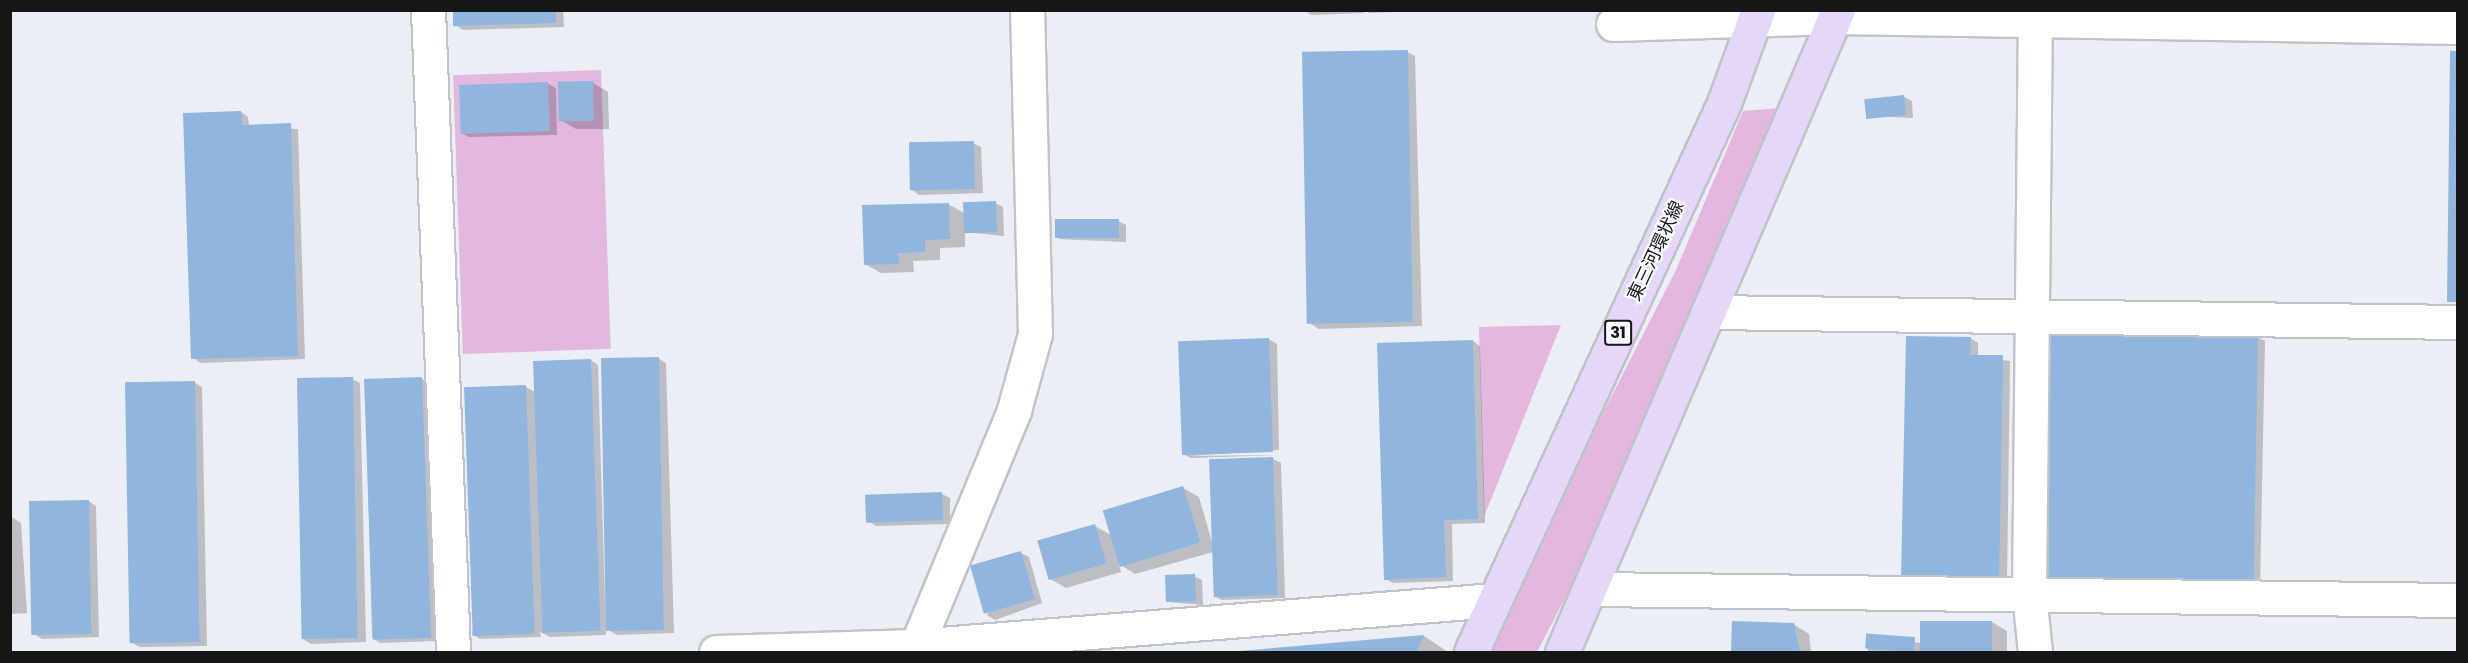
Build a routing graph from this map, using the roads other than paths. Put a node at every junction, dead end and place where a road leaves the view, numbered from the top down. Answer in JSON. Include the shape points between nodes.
{"nodes":[{"id":1,"x":428,"y":10,"type":"edge"},
{"id":2,"x":1027,"y":10,"type":"edge"},
{"id":3,"x":1837,"y":14,"type":"edge"},
{"id":4,"x":1756,"y":16,"type":"edge"},
{"id":5,"x":2035,"y":16,"type":"edge"},
{"id":6,"x":1613,"y":24,"type":"dead end"},
{"id":7,"x":2457,"y":27,"type":"edge"},
{"id":8,"x":1708,"y":312,"type":"junction"},
{"id":9,"x":2032,"y":318,"type":"junction"},
{"id":10,"x":2457,"y":322,"type":"edge"},
{"id":11,"x":1592,"y":589,"type":"junction"},
{"id":12,"x":2029,"y":594,"type":"junction"},
{"id":13,"x":1494,"y":600,"type":"junction"},
{"id":14,"x":2457,"y":600,"type":"edge"},
{"id":15,"x":915,"y":649,"type":"edge"},
{"id":16,"x":453,"y":652,"type":"edge"},
{"id":17,"x":716,"y":652,"type":"edge"},
{"id":18,"x":1471,"y":652,"type":"edge"},
{"id":19,"x":1562,"y":652,"type":"edge"},
{"id":20,"x":2035,"y":652,"type":"edge"}],
"edges":[{"from":1,"to":16,"type":"street"},
{"from":2,"to":15,"type":"street","via":[[1035,334],[1014,410]]},
{"from":3,"to":4,"type":"street"},
{"from":3,"to":5,"type":"street"},
{"from":3,"to":8,"type":"main road"},
{"from":4,"to":6,"type":"street"},
{"from":4,"to":13,"type":"main road","name":"東三河環状線","number":"31","via":[[1724,103]]},
{"from":5,"to":7,"type":"street"},
{"from":5,"to":9,"type":"street"},
{"from":8,"to":9,"type":"street"},
{"from":8,"to":11,"type":"main road"},
{"from":9,"to":10,"type":"street"},
{"from":9,"to":12,"type":"street"},
{"from":11,"to":12,"type":"street"},
{"from":11,"to":19,"type":"main road"},
{"from":12,"to":14,"type":"street"},
{"from":12,"to":20,"type":"street"},
{"from":13,"to":15,"type":"street"},
{"from":13,"to":18,"type":"main road","name":"東三河環状線","number":"31"},
{"from":15,"to":17,"type":"street"}]}
